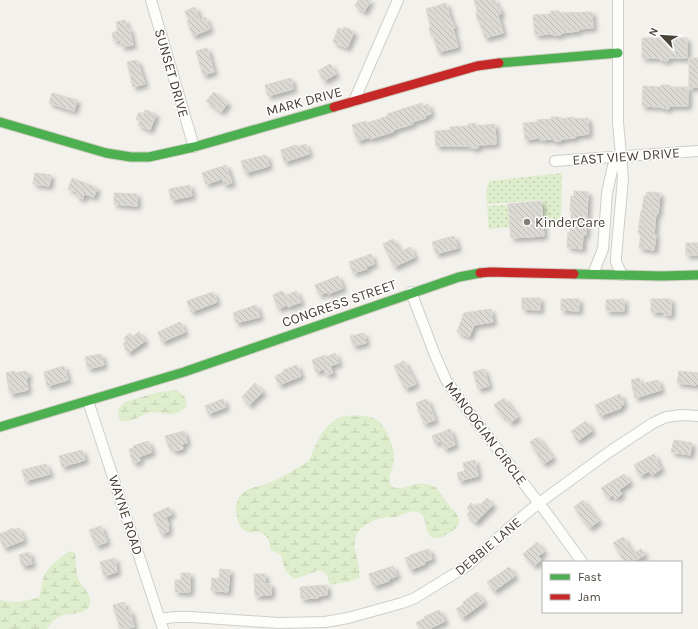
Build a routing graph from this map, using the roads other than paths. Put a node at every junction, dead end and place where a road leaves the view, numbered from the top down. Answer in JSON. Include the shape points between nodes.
{"nodes":[{"id":1,"x":151,"y":0,"type":"edge"},
{"id":2,"x":398,"y":0,"type":"edge"},
{"id":3,"x":618,"y":0,"type":"edge"},
{"id":4,"x":618,"y":53,"type":"junction"},
{"id":5,"x":354,"y":101,"type":"junction"},
{"id":6,"x":0,"y":122,"type":"edge"},
{"id":7,"x":194,"y":147,"type":"junction"},
{"id":8,"x":698,"y":151,"type":"edge"},
{"id":9,"x":622,"y":157,"type":"junction"},
{"id":10,"x":555,"y":161,"type":"dead end"},
{"id":11,"x":593,"y":274,"type":"junction"},
{"id":12,"x":622,"y":275,"type":"junction"},
{"id":13,"x":698,"y":275,"type":"edge"},
{"id":14,"x":411,"y":292,"type":"junction"},
{"id":15,"x":88,"y":401,"type":"junction"},
{"id":16,"x":698,"y":416,"type":"edge"},
{"id":17,"x":0,"y":427,"type":"edge"},
{"id":18,"x":539,"y":503,"type":"junction"},
{"id":19,"x":581,"y":561,"type":"edge"},
{"id":20,"x":160,"y":619,"type":"junction"},
{"id":21,"x":163,"y":629,"type":"edge"}],
"edges":[{"from":1,"to":7,"type":"street","name":"SUNSET DRIVE"},
{"from":2,"to":5,"type":"street"},
{"from":3,"to":4,"type":"street"},
{"from":4,"to":5,"type":"main road","name":"MARK DRIVE","via":[[477,66]]},
{"from":4,"to":9,"type":"street","via":[[618,122]]},
{"from":5,"to":7,"type":"main road","name":"MARK DRIVE"},
{"from":6,"to":7,"type":"main road","name":"MARK DRIVE","via":[[125,157],[149,158]]},
{"from":8,"to":9,"type":"street","name":"EAST VIEW DRIVE"},
{"from":9,"to":10,"type":"street","name":"EAST VIEW DRIVE"},
{"from":9,"to":11,"type":"street","via":[[613,166],[607,193],[603,249]]},
{"from":9,"to":12,"type":"street","via":[[623,182],[616,262]]},
{"from":11,"to":12,"type":"main road","name":"CONGRESS STREET"},
{"from":11,"to":14,"type":"main road","name":"CONGRESS STREET","via":[[479,272]]},
{"from":12,"to":13,"type":"main road","name":"CONGRESS STREET"},
{"from":14,"to":15,"type":"main road","name":"CONGRESS STREET","via":[[184,372]]},
{"from":14,"to":18,"type":"street","name":"MANOOGIAN CIRCLE","via":[[446,380]]},
{"from":15,"to":17,"type":"main road","name":"CONGRESS STREET"},
{"from":15,"to":20,"type":"street","name":"WAYNE ROAD"},
{"from":16,"to":18,"type":"street","name":"DEBBIE LANE","via":[[666,417],[653,423]]},
{"from":18,"to":19,"type":"street","name":"MANOOGIAN CIRCLE"},
{"from":18,"to":20,"type":"street","name":"DEBBIE LANE","via":[[467,566],[415,598],[402,603],[325,622],[278,623],[180,617]]},
{"from":20,"to":21,"type":"street","name":"WAYNE ROAD"}]}
